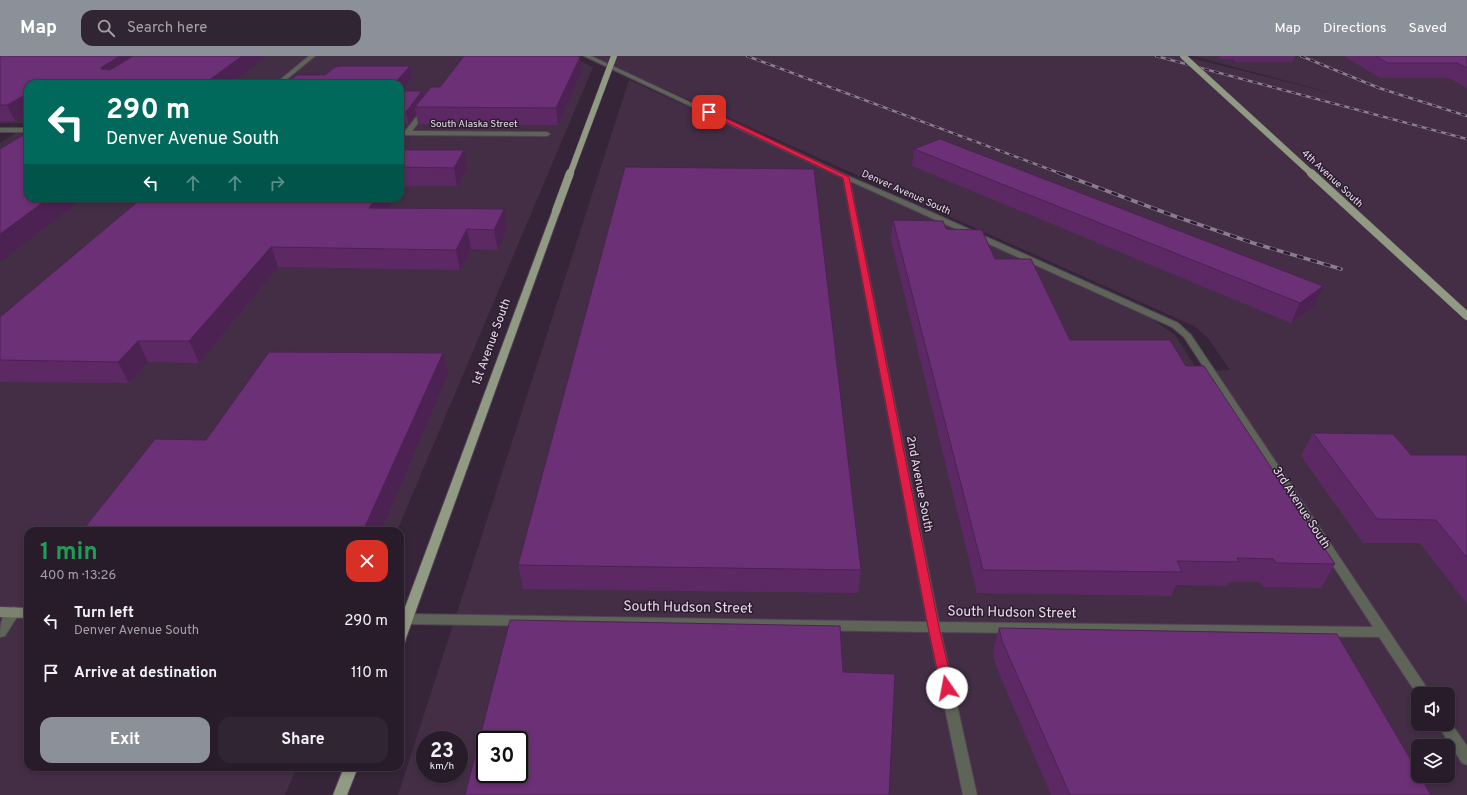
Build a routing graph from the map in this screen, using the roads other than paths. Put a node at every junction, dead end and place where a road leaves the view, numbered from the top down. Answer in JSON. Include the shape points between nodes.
{"nodes":[{"id":1,"x":312,"y":56,"type":"edge"},
{"id":2,"x":587,"y":56,"type":"edge"},
{"id":3,"x":614,"y":56,"type":"edge"},
{"id":4,"x":1183,"y":56,"type":"edge"},
{"id":5,"x":283,"y":80,"type":"edge"},
{"id":6,"x":430,"y":103,"type":"edge"},
{"id":7,"x":0,"y":130,"type":"edge"},
{"id":8,"x":24,"y":130,"type":"edge"},
{"id":9,"x":404,"y":132,"type":"edge"},
{"id":10,"x":404,"y":133,"type":"edge"},
{"id":11,"x":548,"y":134,"type":"dead end"},
{"id":12,"x":846,"y":177,"type":"junction"},
{"id":13,"x":1467,"y":316,"type":"edge"},
{"id":14,"x":1175,"y":325,"type":"joint"},
{"id":15,"x":0,"y":612,"type":"edge"},
{"id":16,"x":14,"y":612,"type":"junction"},
{"id":17,"x":24,"y":613,"type":"edge"},
{"id":18,"x":404,"y":619,"type":"edge"},
{"id":19,"x":934,"y":627,"type":"junction"},
{"id":20,"x":0,"y":632,"type":"edge"},
{"id":21,"x":1383,"y":632,"type":"junction"},
{"id":22,"x":1419,"y":687,"type":"edge"},
{"id":23,"x":1449,"y":731,"type":"edge"},
{"id":24,"x":1467,"y":758,"type":"edge"},
{"id":25,"x":349,"y":771,"type":"edge"},
{"id":26,"x":340,"y":795,"type":"edge"},
{"id":27,"x":970,"y":795,"type":"edge"}],
"edges":[{"from":1,"to":5,"type":"street"},
{"from":2,"to":12,"type":"street","name":"Denver Avenue South"},
{"from":3,"to":18,"type":"main road","name":"1st Avenue South","bridge":true},
{"from":4,"to":13,"type":"main road","name":"4th Avenue South","bridge":true},
{"from":6,"to":9,"type":"street"},
{"from":7,"to":8,"type":"street"},
{"from":10,"to":11,"type":"street","name":"South Alaska Street"},
{"from":12,"to":14,"type":"street","name":"Denver Avenue South"},
{"from":12,"to":19,"type":"street","name":"2nd Avenue South"},
{"from":14,"to":21,"type":"street","name":"3rd Avenue South","via":[[1186,335]]},
{"from":15,"to":16,"type":"street"},
{"from":16,"to":17,"type":"street"},
{"from":16,"to":20,"type":"street"},
{"from":18,"to":19,"type":"street","name":"South Hudson Street"},
{"from":19,"to":21,"type":"street","name":"South Hudson Street"},
{"from":19,"to":27,"type":"street","name":"2nd Avenue South"},
{"from":21,"to":22,"type":"street","name":"3rd Avenue South"},
{"from":23,"to":24,"type":"street"},
{"from":25,"to":26,"type":"main road"}]}
